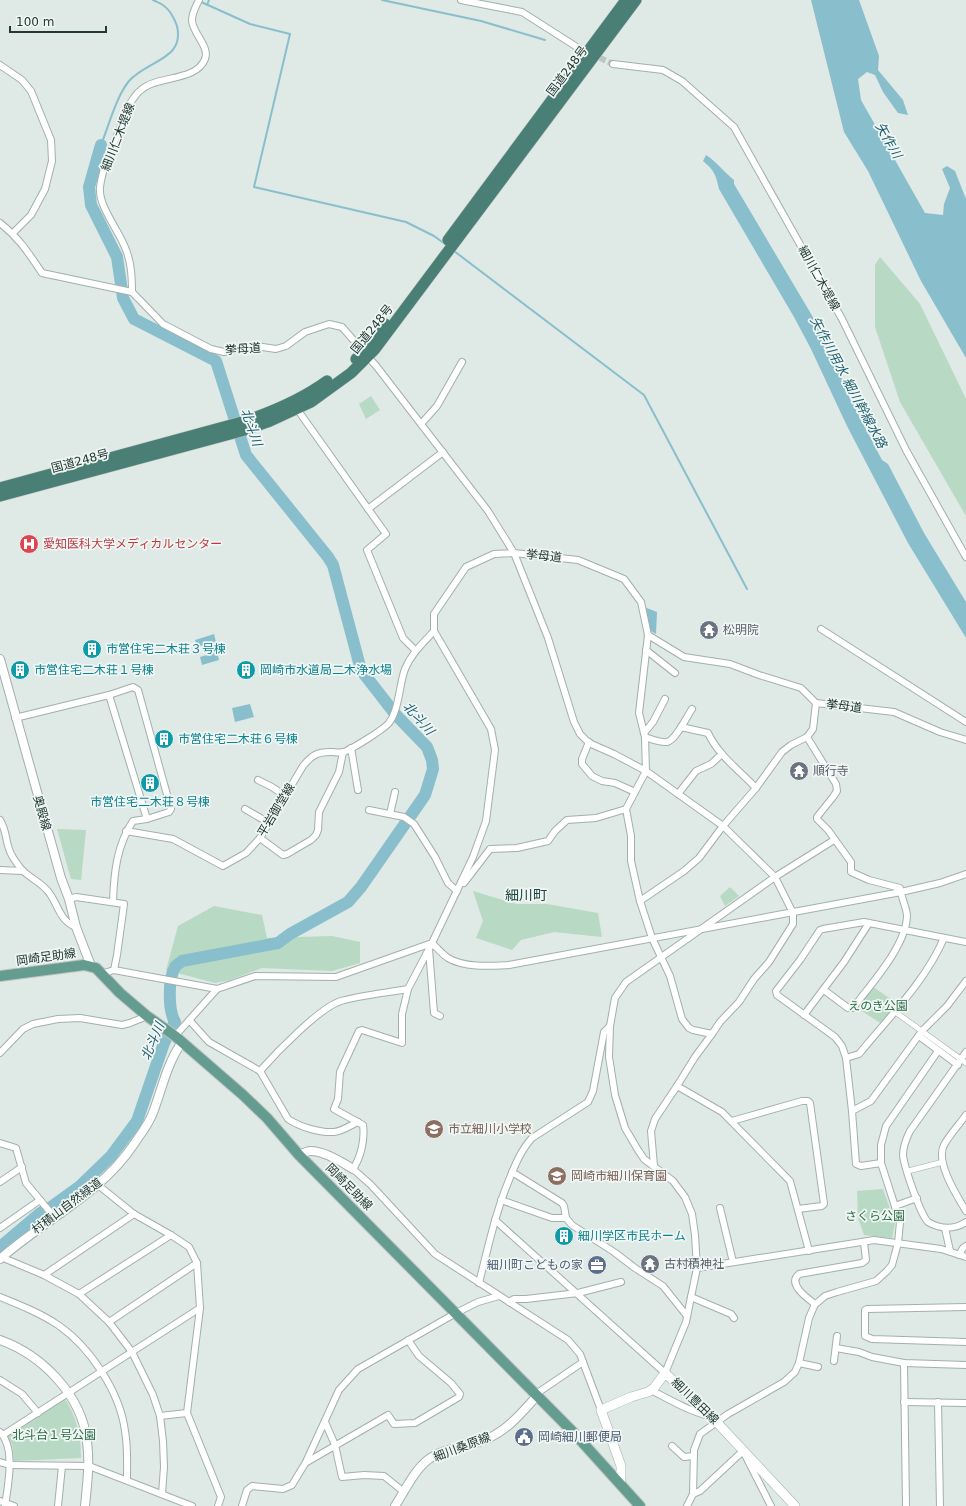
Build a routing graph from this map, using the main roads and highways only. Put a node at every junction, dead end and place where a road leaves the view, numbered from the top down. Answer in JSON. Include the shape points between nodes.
{"nodes":[{"id":1,"x":626,"y":0,"type":"edge"},
{"id":2,"x":636,"y":0,"type":"edge"},
{"id":3,"x":605,"y":35,"type":"junction"},
{"id":4,"x":366,"y":354,"type":"junction"},
{"id":5,"x":244,"y":426,"type":"junction"},
{"id":6,"x":231,"y":430,"type":"junction"},
{"id":7,"x":0,"y":488,"type":"edge"},
{"id":8,"x":0,"y":496,"type":"edge"},
{"id":9,"x":0,"y":976,"type":"edge"},
{"id":10,"x":620,"y":1482,"type":"junction"},
{"id":11,"x":640,"y":1506,"type":"edge"},
{"id":12,"x":795,"y":1506,"type":"edge"}],
"edges":[{"from":1,"to":3,"type":"highway","name":"国道248号"},
{"from":2,"to":3,"type":"highway","name":"国道248号"},
{"from":3,"to":4,"type":"highway","name":"国道248号"},
{"from":4,"to":5,"type":"highway","name":"国道248号","via":[[312,392]]},
{"from":4,"to":5,"type":"highway","name":"国道248号","via":[[351,373],[311,402],[270,421]]},
{"from":5,"to":6,"type":"highway","name":"国道248号"},
{"from":6,"to":7,"type":"highway","name":"国道248号"},
{"from":6,"to":8,"type":"highway","name":"国道248号"},
{"from":9,"to":10,"type":"main road","name":"岡崎足助線","via":[[84,965],[96,968],[147,1016],[174,1036],[267,1118],[299,1155]]},
{"from":10,"to":11,"type":"main road","name":"岡崎足助線"},
{"from":10,"to":12,"type":"main road","name":"細川豊田線","via":[[621,1466],[601,1410],[651,1390],[665,1373],[714,1419]]}]}
